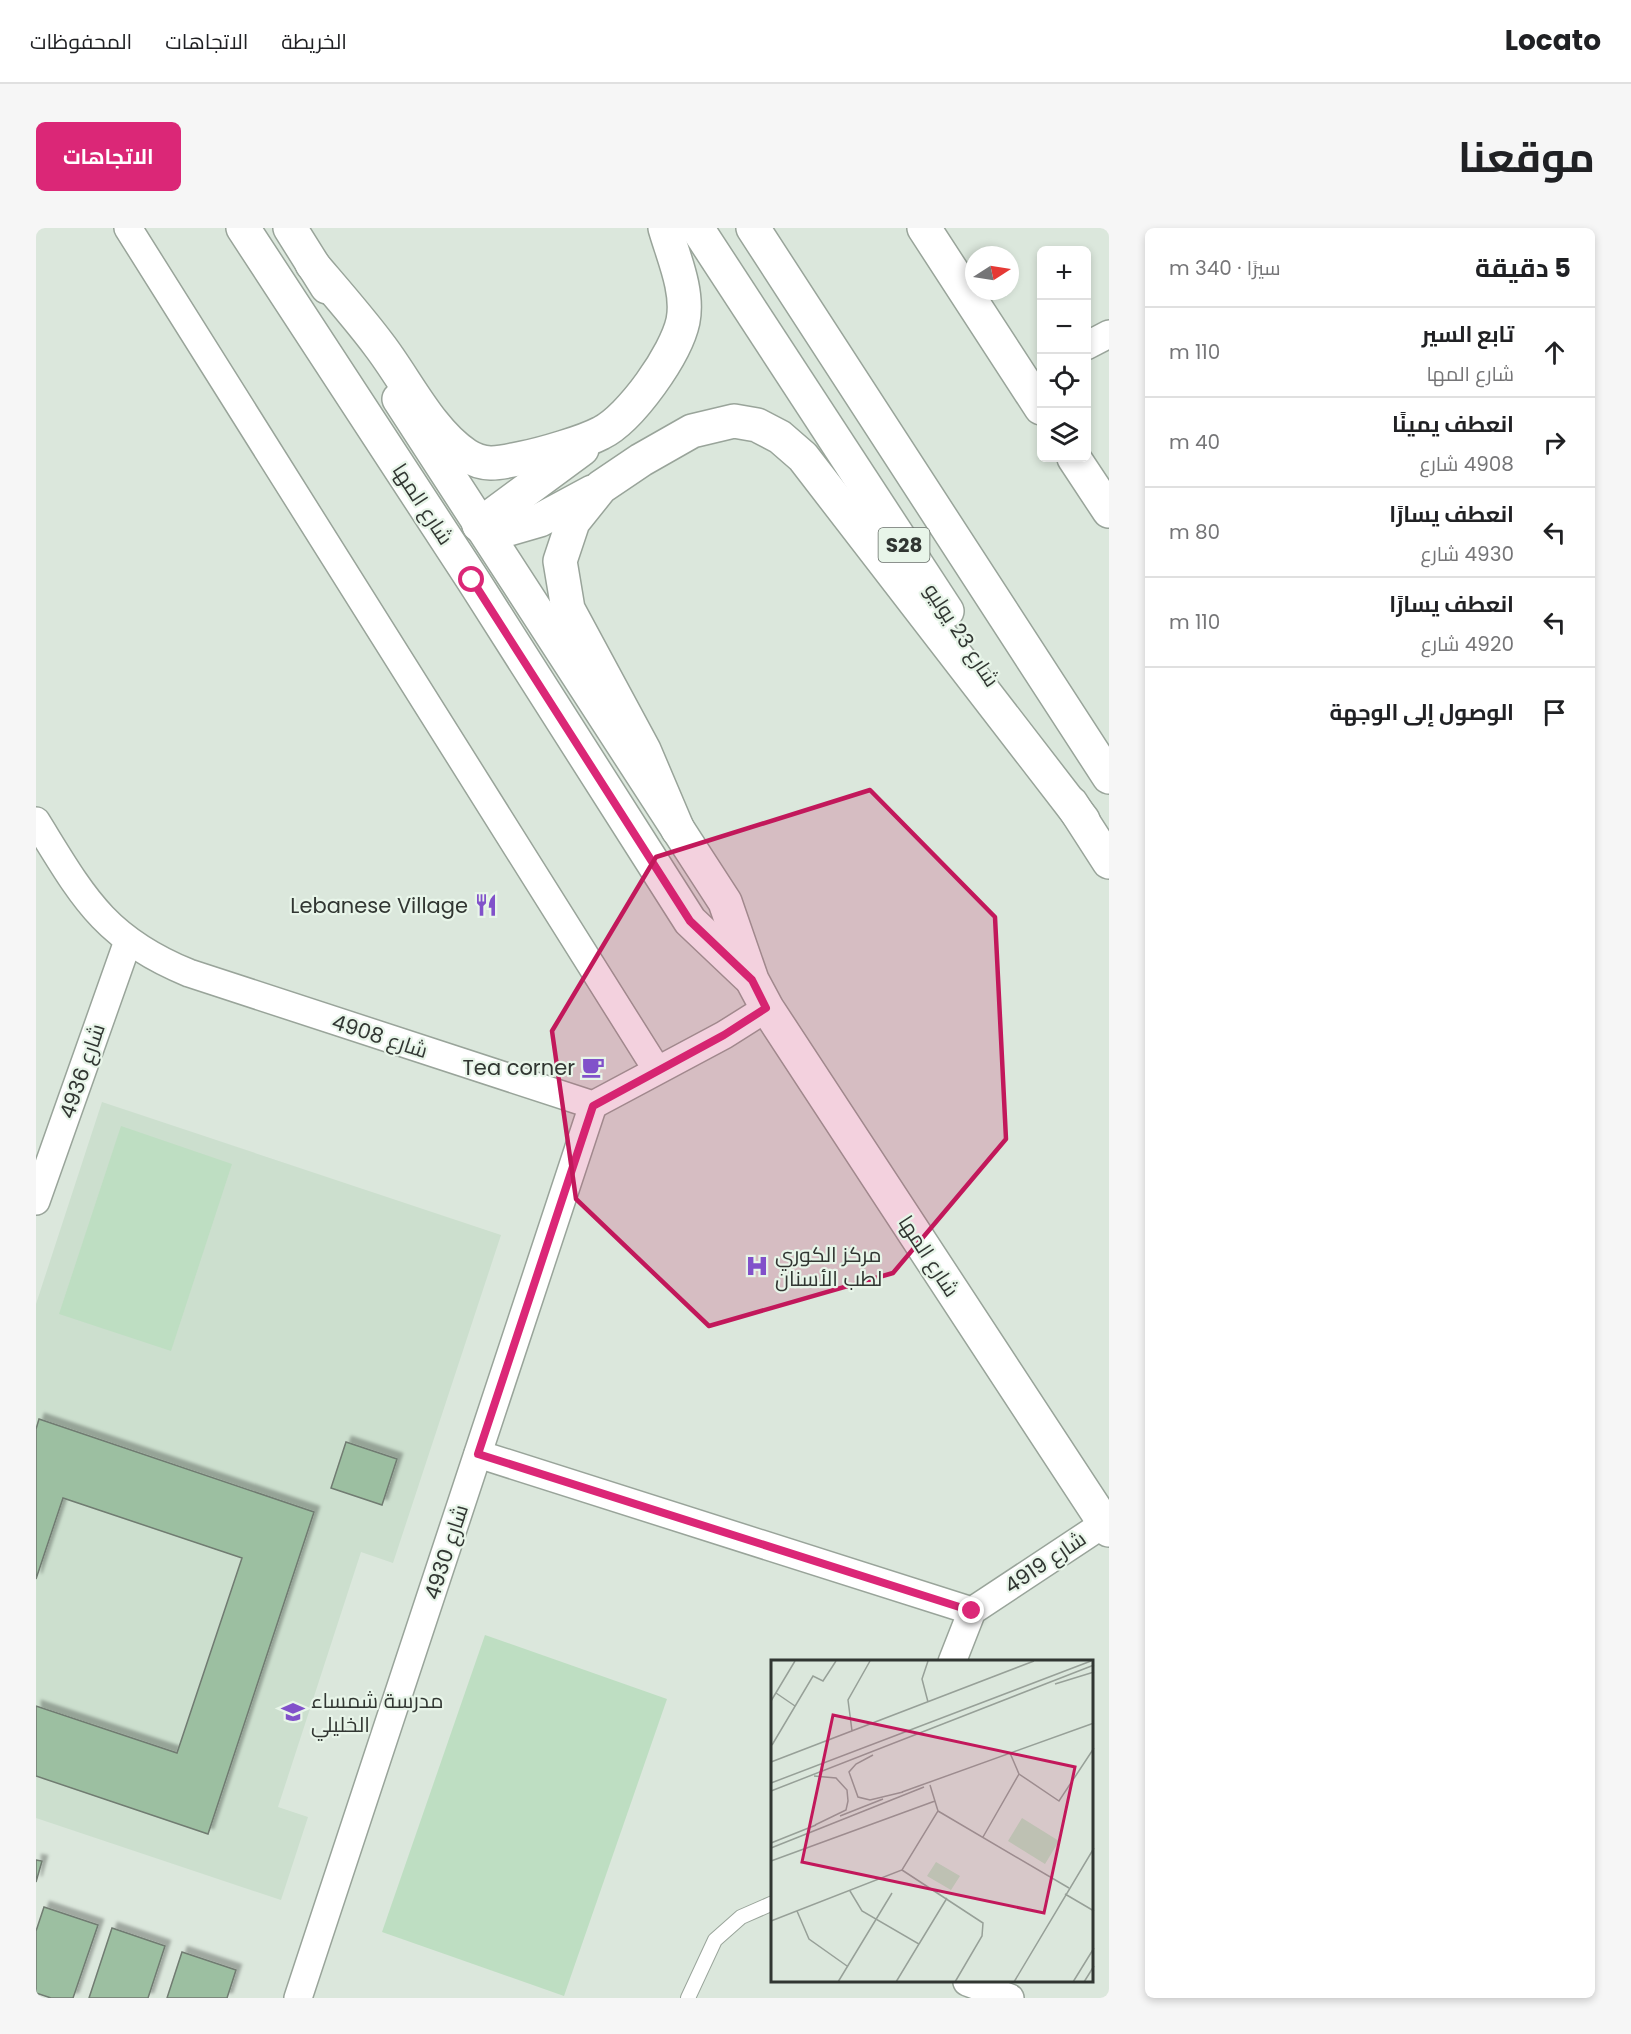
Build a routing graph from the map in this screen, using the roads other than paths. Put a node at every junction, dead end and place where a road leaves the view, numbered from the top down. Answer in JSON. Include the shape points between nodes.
{"nodes":[{"id":1,"x":128,"y":228,"type":"edge"},
{"id":2,"x":243,"y":228,"type":"edge"},
{"id":3,"x":290,"y":228,"type":"edge"},
{"id":4,"x":665,"y":228,"type":"edge"},
{"id":5,"x":698,"y":228,"type":"edge"},
{"id":6,"x":753,"y":228,"type":"edge"},
{"id":7,"x":924,"y":228,"type":"edge"},
{"id":8,"x":312,"y":264,"type":"junction"},
{"id":9,"x":1109,"y":334,"type":"edge"},
{"id":10,"x":1091,"y":343,"type":"edge"},
{"id":11,"x":1032,"y":375,"type":"edge"},
{"id":12,"x":1037,"y":393,"type":"edge"},
{"id":13,"x":361,"y":409,"type":"junction"},
{"id":14,"x":602,"y":433,"type":"junction"},
{"id":15,"x":1077,"y":462,"type":"edge"},
{"id":16,"x":601,"y":487,"type":"junction"},
{"id":17,"x":1109,"y":511,"type":"edge"},
{"id":18,"x":479,"y":525,"type":"junction"},
{"id":19,"x":472,"y":580,"type":"junction"},
{"id":20,"x":1109,"y":777,"type":"edge"},
{"id":21,"x":1083,"y":820,"type":"junction"},
{"id":22,"x":36,"y":821,"type":"edge"},
{"id":23,"x":678,"y":830,"type":"junction"},
{"id":24,"x":1109,"y":862,"type":"edge"},
{"id":25,"x":128,"y":941,"type":"junction"},
{"id":26,"x":759,"y":994,"type":"junction"},
{"id":27,"x":657,"y":1070,"type":"junction"},
{"id":28,"x":593,"y":1106,"type":"junction"},
{"id":29,"x":36,"y":1200,"type":"edge"},
{"id":30,"x":478,"y":1454,"type":"junction"},
{"id":31,"x":1107,"y":1526,"type":"edge"},
{"id":32,"x":972,"y":1611,"type":"junction"},
{"id":33,"x":953,"y":1660,"type":"edge"},
{"id":34,"x":771,"y":1904,"type":"edge"},
{"id":35,"x":970,"y":1983,"type":"edge"},
{"id":36,"x":298,"y":1998,"type":"edge"},
{"id":37,"x":687,"y":1998,"type":"edge"},
{"id":38,"x":1010,"y":1998,"type":"edge"}],
"edges":[{"from":1,"to":27,"type":"street"},
{"from":2,"to":13,"type":"main road","name":"شارع المها"},
{"from":3,"to":8,"type":"main road","name":"شارع المها"},
{"from":4,"to":14,"type":"main road","via":[[684,302],[683,322],[651,384]]},
{"from":5,"to":21,"type":"main road","name":"شارع 23 يوليو","number":"S28"},
{"from":6,"to":20,"type":"main road","number":"S28"},
{"from":7,"to":11,"type":"main road"},
{"from":8,"to":14,"type":"main road","via":[[380,345],[438,430],[467,455],[491,465]]},
{"from":8,"to":18,"type":"main road","name":"شارع المها"},
{"from":9,"to":10,"type":"street"},
{"from":11,"to":12,"type":"main road"},
{"from":13,"to":18,"type":"main road","via":[[395,440],[444,501]]},
{"from":13,"to":19,"type":"main road","name":"شارع المها"},
{"from":14,"to":18,"type":"main road"},
{"from":15,"to":17,"type":"main road"},
{"from":16,"to":18,"type":"main road","via":[[540,520],[509,529]]},
{"from":16,"to":21,"type":"main road","via":[[692,432],[734,421],[780,437],[803,457]]},
{"from":16,"to":23,"type":"main road","via":[[573,522],[560,561],[568,609],[644,750]]},
{"from":18,"to":19,"type":"main road","via":[[472,543]]},
{"from":18,"to":23,"type":"main road","name":"شارع المها"},
{"from":19,"to":26,"type":"main road","name":"شارع المها","via":[[690,921]]},
{"from":21,"to":24,"type":"main road","name":"شارع 23 يوليو","number":"S28"},
{"from":22,"to":25,"type":"street","name":"4908 شارع","via":[[82,895]]},
{"from":23,"to":26,"type":"main road","name":"شارع المها","via":[[725,902]]},
{"from":25,"to":28,"type":"street","name":"4908 شارع","via":[[146,954],[189,973]]},
{"from":25,"to":29,"type":"street","name":"4936 شارع"},
{"from":26,"to":27,"type":"street","via":[[724,1035]]},
{"from":26,"to":31,"type":"main road","name":"شارع المها"},
{"from":27,"to":28,"type":"street"},
{"from":28,"to":30,"type":"street","name":"4930 شارع"},
{"from":30,"to":32,"type":"street"},
{"from":30,"to":36,"type":"street","name":"4930 شارع"},
{"from":31,"to":32,"type":"street","name":"4919 شارع"},
{"from":32,"to":33,"type":"street"},
{"from":34,"to":37,"type":"lane","via":[[741,1917],[715,1940]]},
{"from":35,"to":38,"type":"street"}]}
